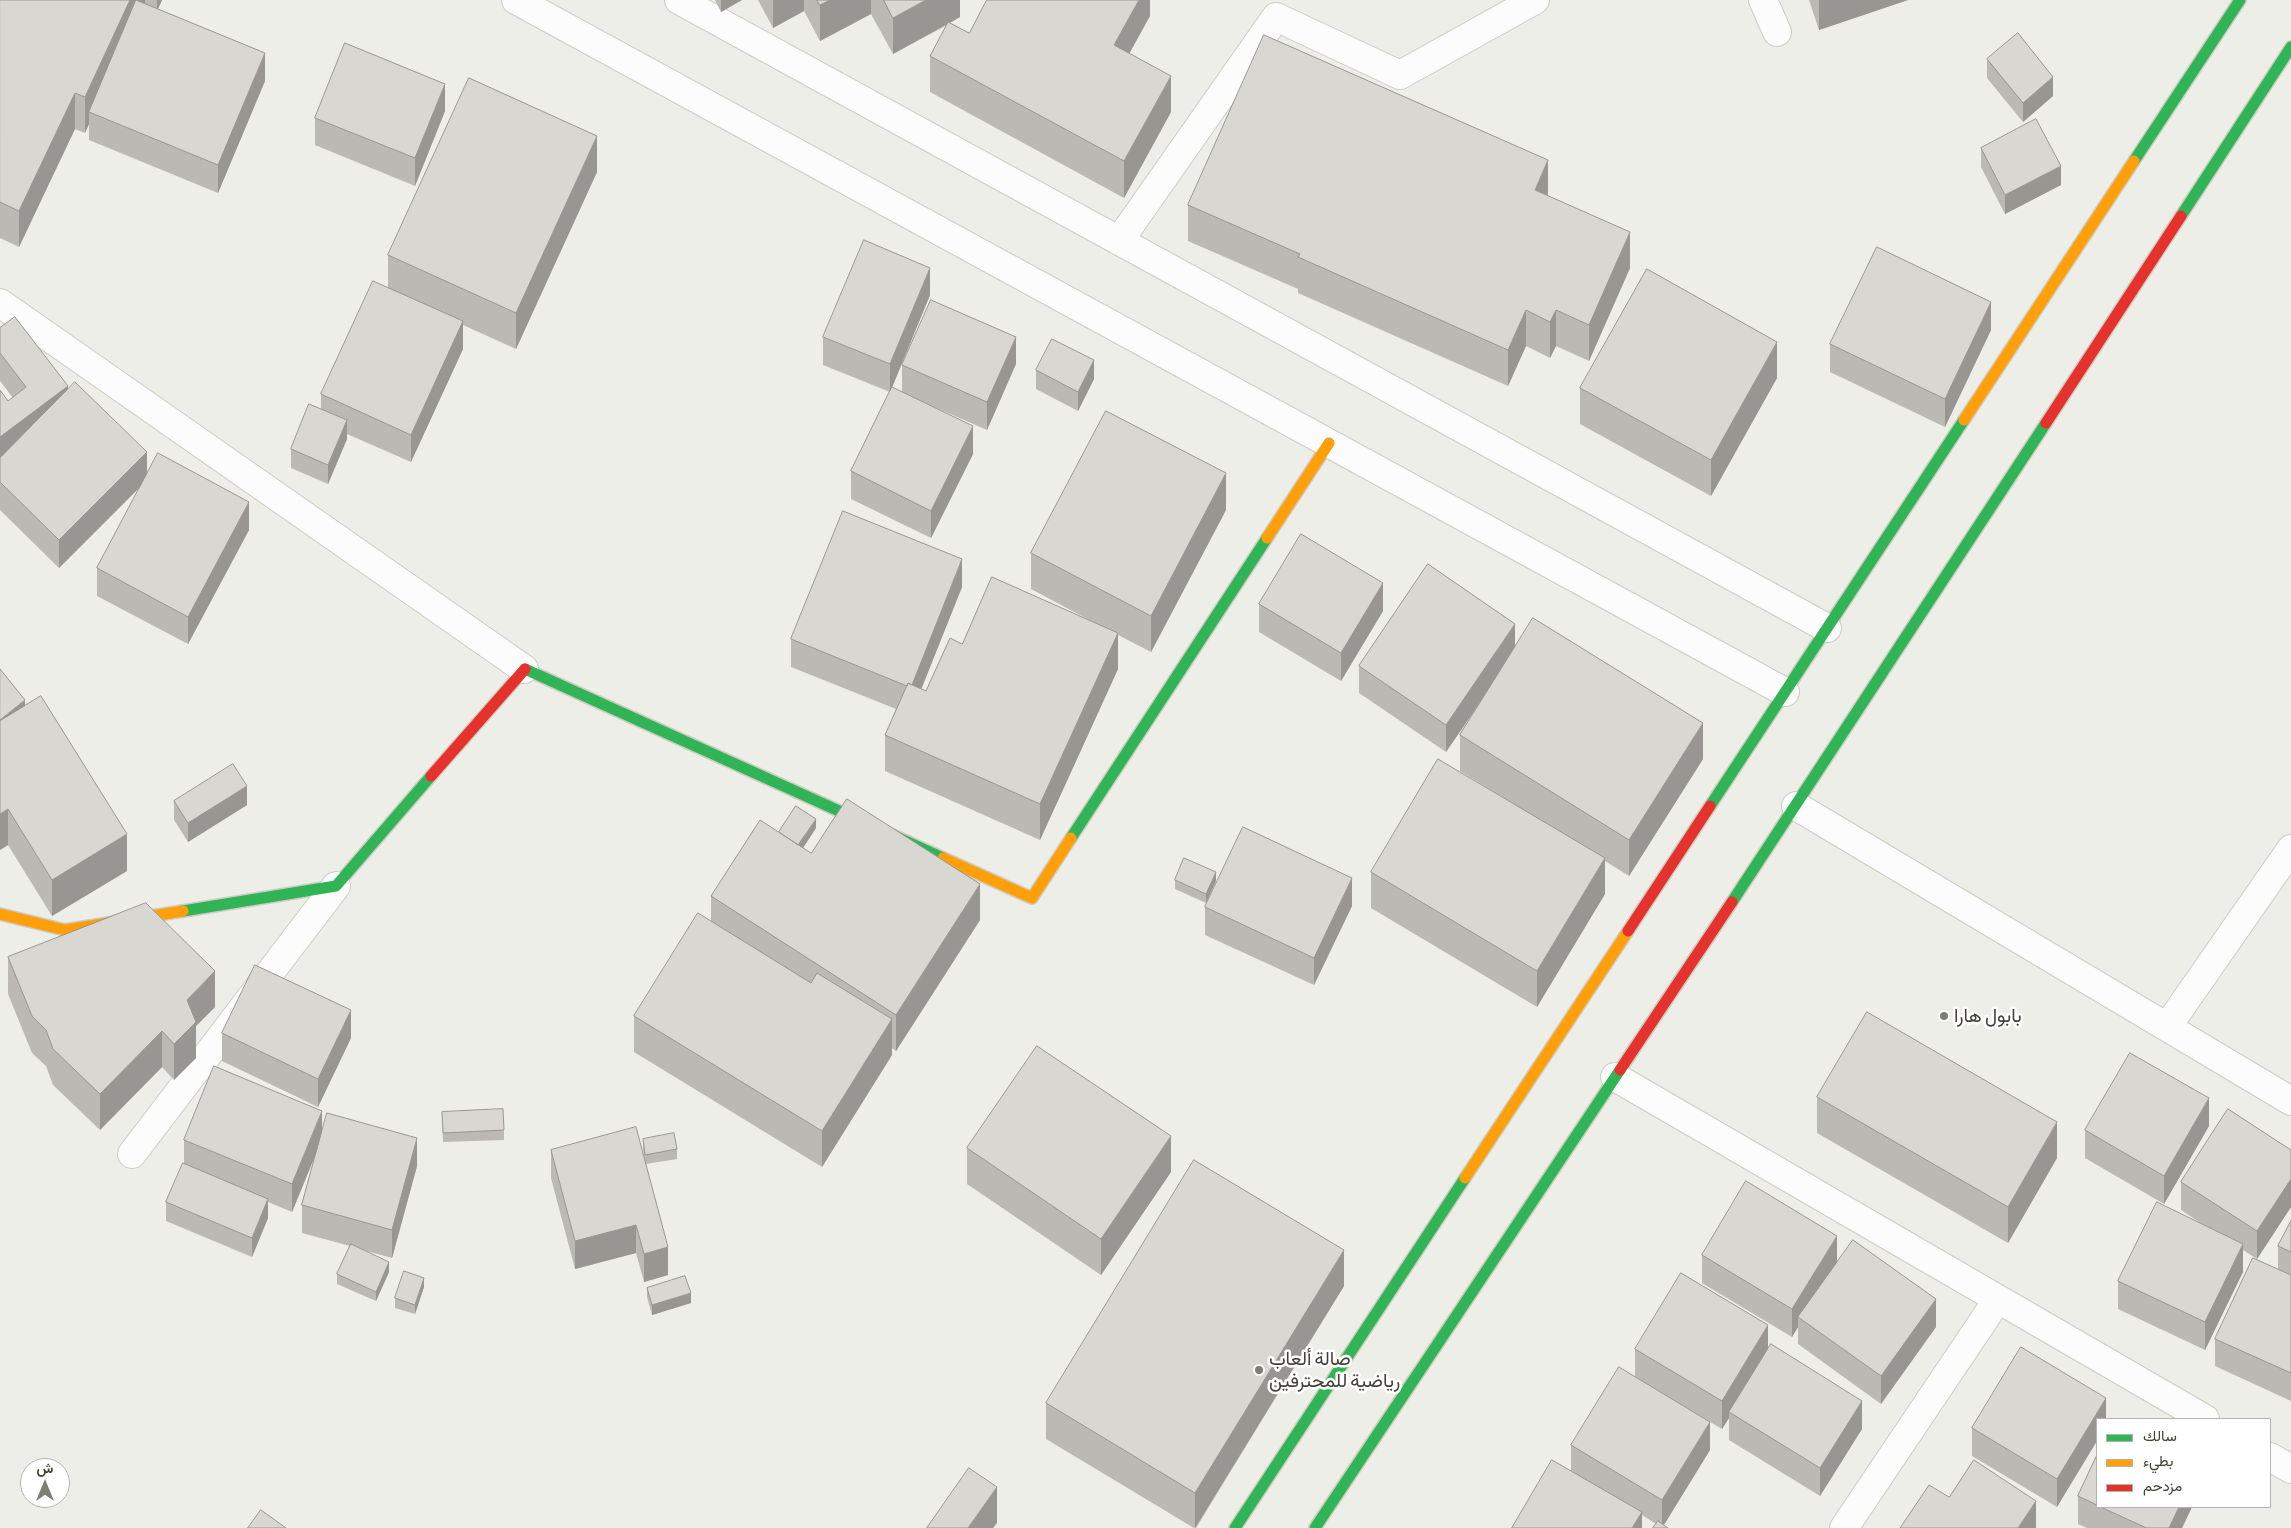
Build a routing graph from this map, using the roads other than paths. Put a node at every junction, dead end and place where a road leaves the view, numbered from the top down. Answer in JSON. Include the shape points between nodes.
{"nodes":[{"id":1,"x":516,"y":0,"type":"edge"},
{"id":2,"x":678,"y":0,"type":"edge"},
{"id":3,"x":1535,"y":0,"type":"edge"},
{"id":4,"x":1763,"y":0,"type":"edge"},
{"id":5,"x":2240,"y":0,"type":"edge"},
{"id":6,"x":1274,"y":9,"type":"edge"},
{"id":7,"x":1777,"y":32,"type":"dead end"},
{"id":8,"x":2291,"y":47,"type":"edge"},
{"id":9,"x":1119,"y":241,"type":"junction"},
{"id":10,"x":0,"y":303,"type":"edge"},
{"id":11,"x":1329,"y":443,"type":"junction"},
{"id":12,"x":1827,"y":628,"type":"junction"},
{"id":13,"x":524,"y":669,"type":"junction"},
{"id":14,"x":1785,"y":692,"type":"junction"},
{"id":15,"x":1796,"y":806,"type":"junction"},
{"id":16,"x":2291,"y":849,"type":"edge"},
{"id":17,"x":336,"y":886,"type":"junction"},
{"id":18,"x":0,"y":914,"type":"edge"},
{"id":19,"x":2167,"y":1027,"type":"junction"},
{"id":20,"x":1615,"y":1077,"type":"junction"},
{"id":21,"x":2291,"y":1101,"type":"edge"},
{"id":22,"x":132,"y":1154,"type":"dead end"},
{"id":23,"x":1998,"y":1299,"type":"junction"},
{"id":24,"x":2203,"y":1418,"type":"edge"},
{"id":25,"x":2271,"y":1458,"type":"edge"},
{"id":26,"x":2291,"y":1469,"type":"edge"},
{"id":27,"x":1235,"y":1528,"type":"edge"},
{"id":28,"x":1314,"y":1528,"type":"edge"},
{"id":29,"x":1844,"y":1528,"type":"edge"}],
"edges":[{"from":1,"to":11,"type":"street"},
{"from":2,"to":9,"type":"street"},
{"from":3,"to":6,"type":"street","via":[[1400,75]]},
{"from":4,"to":7,"type":"street"},
{"from":5,"to":12,"type":"main road"},
{"from":6,"to":9,"type":"street"},
{"from":8,"to":15,"type":"main road"},
{"from":9,"to":12,"type":"street"},
{"from":10,"to":13,"type":"street"},
{"from":11,"to":13,"type":"main road","via":[[1032,898]]},
{"from":11,"to":14,"type":"street"},
{"from":12,"to":14,"type":"main road"},
{"from":13,"to":17,"type":"main road"},
{"from":14,"to":27,"type":"main road"},
{"from":15,"to":19,"type":"street"},
{"from":15,"to":20,"type":"main road"},
{"from":16,"to":19,"type":"street"},
{"from":17,"to":18,"type":"main road","via":[[65,930]]},
{"from":17,"to":22,"type":"street"},
{"from":19,"to":21,"type":"street"},
{"from":20,"to":23,"type":"street"},
{"from":20,"to":28,"type":"main road"},
{"from":23,"to":24,"type":"street"},
{"from":23,"to":29,"type":"street"},
{"from":25,"to":26,"type":"street"}]}
